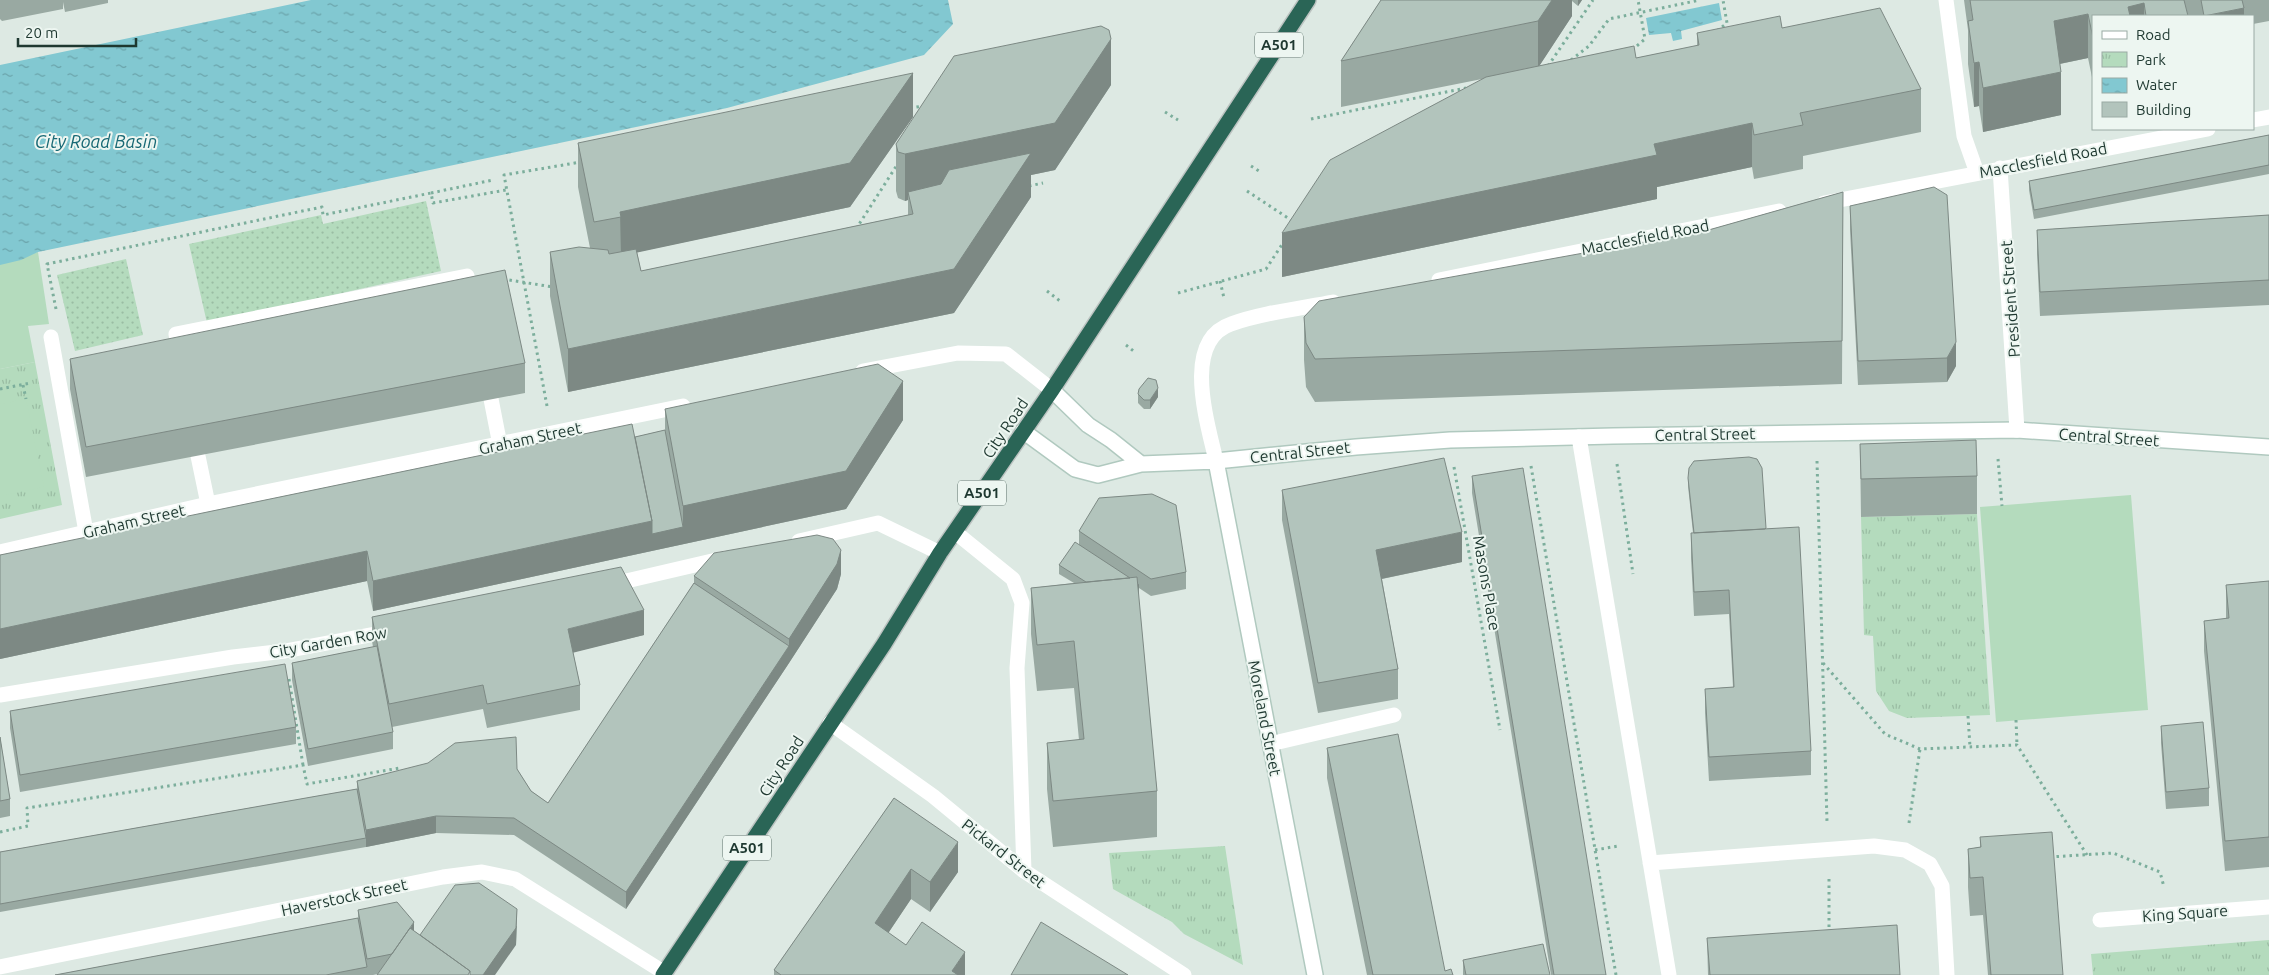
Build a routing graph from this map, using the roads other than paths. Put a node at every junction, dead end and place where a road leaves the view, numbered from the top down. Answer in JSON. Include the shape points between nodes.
{"nodes":[{"id":1,"x":1308,"y":0,"type":"edge"},
{"id":2,"x":1946,"y":0,"type":"edge"},
{"id":3,"x":2269,"y":117,"type":"edge"},
{"id":4,"x":2254,"y":120,"type":"edge"},
{"id":5,"x":2203,"y":130,"type":"edge"},
{"id":6,"x":2000,"y":168,"type":"junction"},
{"id":7,"x":1977,"y":173,"type":"junction"},
{"id":8,"x":1809,"y":205,"type":"edge"},
{"id":9,"x":1790,"y":209,"type":"edge"},
{"id":10,"x":1420,"y":284,"type":"edge"},
{"id":11,"x":1343,"y":300,"type":"edge"},
{"id":12,"x":473,"y":307,"type":"edge"},
{"id":13,"x":51,"y":337,"type":"road end"},
{"id":14,"x":182,"y":366,"type":"edge"},
{"id":15,"x":852,"y":373,"type":"edge"},
{"id":16,"x":1052,"y":390,"type":"junction"},
{"id":17,"x":491,"y":399,"type":"edge"},
{"id":18,"x":698,"y":403,"type":"edge"},
{"id":19,"x":2018,"y":430,"type":"junction"},
{"id":20,"x":1023,"y":431,"type":"junction"},
{"id":21,"x":1579,"y":437,"type":"junction"},
{"id":22,"x":500,"y":445,"type":"junction"},
{"id":23,"x":2269,"y":447,"type":"edge"},
{"id":24,"x":198,"y":456,"type":"edge"},
{"id":25,"x":1216,"y":461,"type":"junction"},
{"id":26,"x":1141,"y":464,"type":"junction"},
{"id":27,"x":208,"y":504,"type":"junction"},
{"id":28,"x":86,"y":532,"type":"junction"},
{"id":29,"x":954,"y":532,"type":"junction"},
{"id":30,"x":787,"y":543,"type":"edge"},
{"id":31,"x":0,"y":552,"type":"edge"},
{"id":32,"x":940,"y":553,"type":"junction"},
{"id":33,"x":738,"y":555,"type":"edge"},
{"id":34,"x":593,"y":589,"type":"edge"},
{"id":35,"x":410,"y":627,"type":"edge"},
{"id":36,"x":0,"y":696,"type":"edge"},
{"id":37,"x":1394,"y":715,"type":"dead end"},
{"id":38,"x":830,"y":723,"type":"junction"},
{"id":39,"x":1270,"y":744,"type":"junction"},
{"id":40,"x":1650,"y":864,"type":"junction"},
{"id":41,"x":1024,"y":872,"type":"junction"},
{"id":42,"x":2269,"y":907,"type":"edge"},
{"id":43,"x":2100,"y":920,"type":"dead end"},
{"id":44,"x":0,"y":967,"type":"edge"},
{"id":45,"x":664,"y":974,"type":"edge"},
{"id":46,"x":1184,"y":975,"type":"edge"},
{"id":47,"x":1315,"y":975,"type":"edge"},
{"id":48,"x":1669,"y":975,"type":"edge"},
{"id":49,"x":1947,"y":975,"type":"edge"}],
"edges":[{"from":1,"to":16,"type":"highway","name":"City Road","number":"A501"},
{"from":2,"to":7,"type":"street","via":[[1964,136]]},
{"from":3,"to":4,"type":"street"},
{"from":5,"to":6,"type":"street","name":"Macclesfield Road"},
{"from":6,"to":7,"type":"street","name":"Macclesfield Road"},
{"from":6,"to":19,"type":"street","name":"President Street"},
{"from":7,"to":8,"type":"street","name":"Macclesfield Road"},
{"from":9,"to":10,"type":"street","name":"Macclesfield Road"},
{"from":11,"to":25,"type":"street","via":[[1230,324],[1215,336],[1206,349],[1200,371],[1204,409]]},
{"from":12,"to":14,"type":"street","via":[[467,276],[176,334]]},
{"from":13,"to":28,"type":"street"},
{"from":15,"to":16,"type":"street","via":[[958,353],[1006,354]]},
{"from":16,"to":20,"type":"highway","name":"City Road","number":"A501"},
{"from":16,"to":26,"type":"street","via":[[1088,425]]},
{"from":17,"to":22,"type":"street"},
{"from":18,"to":22,"type":"street","name":"Graham Street"},
{"from":19,"to":21,"type":"street","name":"Central Street"},
{"from":19,"to":23,"type":"street","name":"Central Street"},
{"from":20,"to":26,"type":"street","name":"Central Street","via":[[1075,469],[1098,475]]},
{"from":20,"to":29,"type":"highway","name":"City Road","number":"A501"},
{"from":21,"to":25,"type":"street","name":"Central Street","via":[[1450,440]]},
{"from":21,"to":40,"type":"street"},
{"from":22,"to":27,"type":"street","name":"Graham Street"},
{"from":24,"to":27,"type":"street"},
{"from":25,"to":26,"type":"street","name":"Central Street"},
{"from":25,"to":39,"type":"street","name":"Moreland Street"},
{"from":27,"to":28,"type":"street","name":"Graham Street"},
{"from":28,"to":31,"type":"street","name":"Graham Street"},
{"from":29,"to":32,"type":"highway","name":"City Road","number":"A501"},
{"from":29,"to":41,"type":"street","via":[[1014,580],[1022,603],[1017,668]]},
{"from":30,"to":32,"type":"street","via":[[878,524]]},
{"from":32,"to":38,"type":"highway","name":"City Road","number":"A501"},
{"from":33,"to":34,"type":"street"},
{"from":35,"to":36,"type":"street","name":"City Garden Row","via":[[285,652],[233,657]]},
{"from":37,"to":39,"type":"street"},
{"from":38,"to":41,"type":"street","name":"Pickard Street","via":[[933,796]]},
{"from":38,"to":45,"type":"highway","name":"City Road","number":"A501"},
{"from":39,"to":47,"type":"street","name":"Moreland Street"},
{"from":40,"to":48,"type":"street"},
{"from":40,"to":49,"type":"street","via":[[1874,846],[1905,850],[1930,864],[1942,886]]},
{"from":41,"to":46,"type":"street","name":"Pickard Street"},
{"from":42,"to":43,"type":"street","name":"King Square"},
{"from":44,"to":45,"type":"street","name":"Haverstock Street","via":[[443,877],[482,872],[514,879]]}]}
